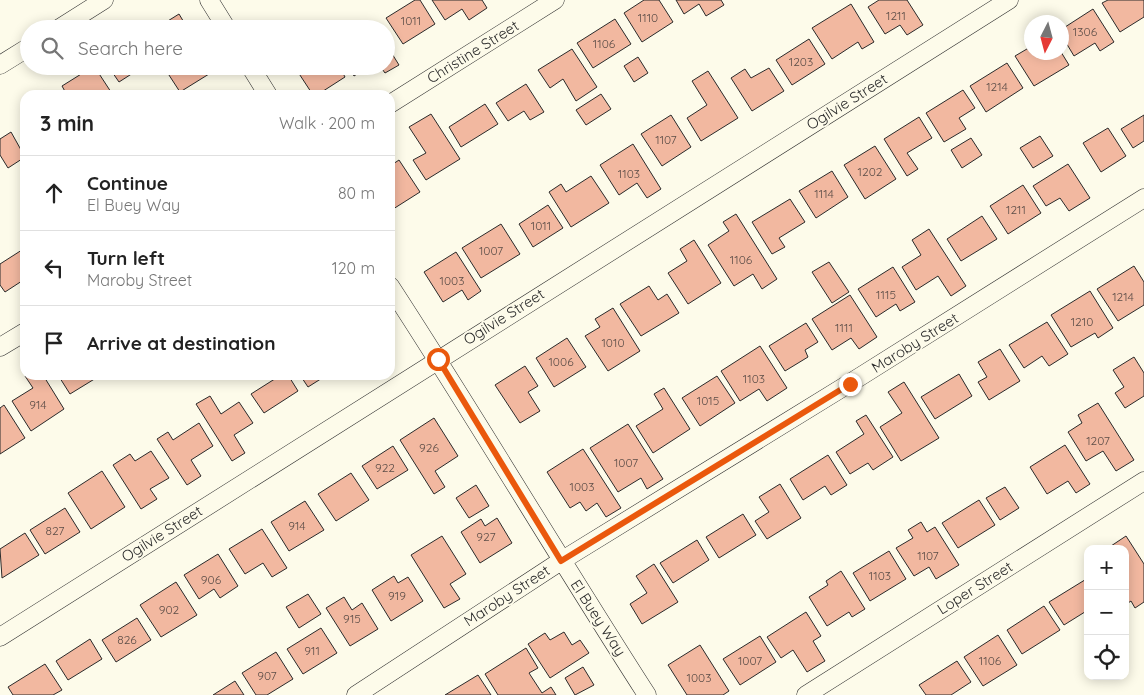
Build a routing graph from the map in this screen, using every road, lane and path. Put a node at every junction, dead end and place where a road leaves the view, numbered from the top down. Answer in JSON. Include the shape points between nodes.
{"nodes":[{"id":1,"x":104,"y":0,"type":"edge"},
{"id":2,"x":209,"y":0,"type":"edge"},
{"id":3,"x":555,"y":0,"type":"edge"},
{"id":4,"x":1009,"y":0,"type":"edge"},
{"id":5,"x":72,"y":20,"type":"edge"},
{"id":6,"x":221,"y":20,"type":"edge"},
{"id":7,"x":20,"y":53,"type":"edge"},
{"id":8,"x":0,"y":65,"type":"edge"},
{"id":9,"x":256,"y":75,"type":"edge"},
{"id":10,"x":265,"y":90,"type":"edge"},
{"id":11,"x":395,"y":101,"type":"edge"},
{"id":12,"x":1144,"y":198,"type":"edge"},
{"id":13,"x":395,"y":294,"type":"edge"},
{"id":14,"x":20,"y":335,"type":"edge"},
{"id":15,"x":0,"y":347,"type":"edge"},
{"id":16,"x":438,"y":359,"type":"junction"},
{"id":17,"x":1144,"y":481,"type":"edge"},
{"id":18,"x":561,"y":561,"type":"junction"},
{"id":19,"x":0,"y":637,"type":"edge"},
{"id":20,"x":356,"y":695,"type":"edge"},
{"id":21,"x":648,"y":695,"type":"edge"},
{"id":22,"x":806,"y":695,"type":"edge"}],
"edges":[{"from":1,"to":5,"type":"street"},
{"from":2,"to":6,"type":"street"},
{"from":3,"to":11,"type":"street","name":"Christine Street"},
{"from":4,"to":16,"type":"street","name":"Ogilvie Street"},
{"from":7,"to":8,"type":"street"},
{"from":9,"to":10,"type":"street"},
{"from":12,"to":18,"type":"street","name":"Maroby Street"},
{"from":13,"to":16,"type":"street","name":"El Buey Way"},
{"from":14,"to":15,"type":"street"},
{"from":16,"to":18,"type":"street","name":"El Buey Way"},
{"from":16,"to":19,"type":"street","name":"Ogilvie Street"},
{"from":17,"to":22,"type":"street","name":"Loper Street"},
{"from":18,"to":20,"type":"street","name":"Maroby Street"},
{"from":18,"to":21,"type":"street","name":"El Buey Way"}]}
